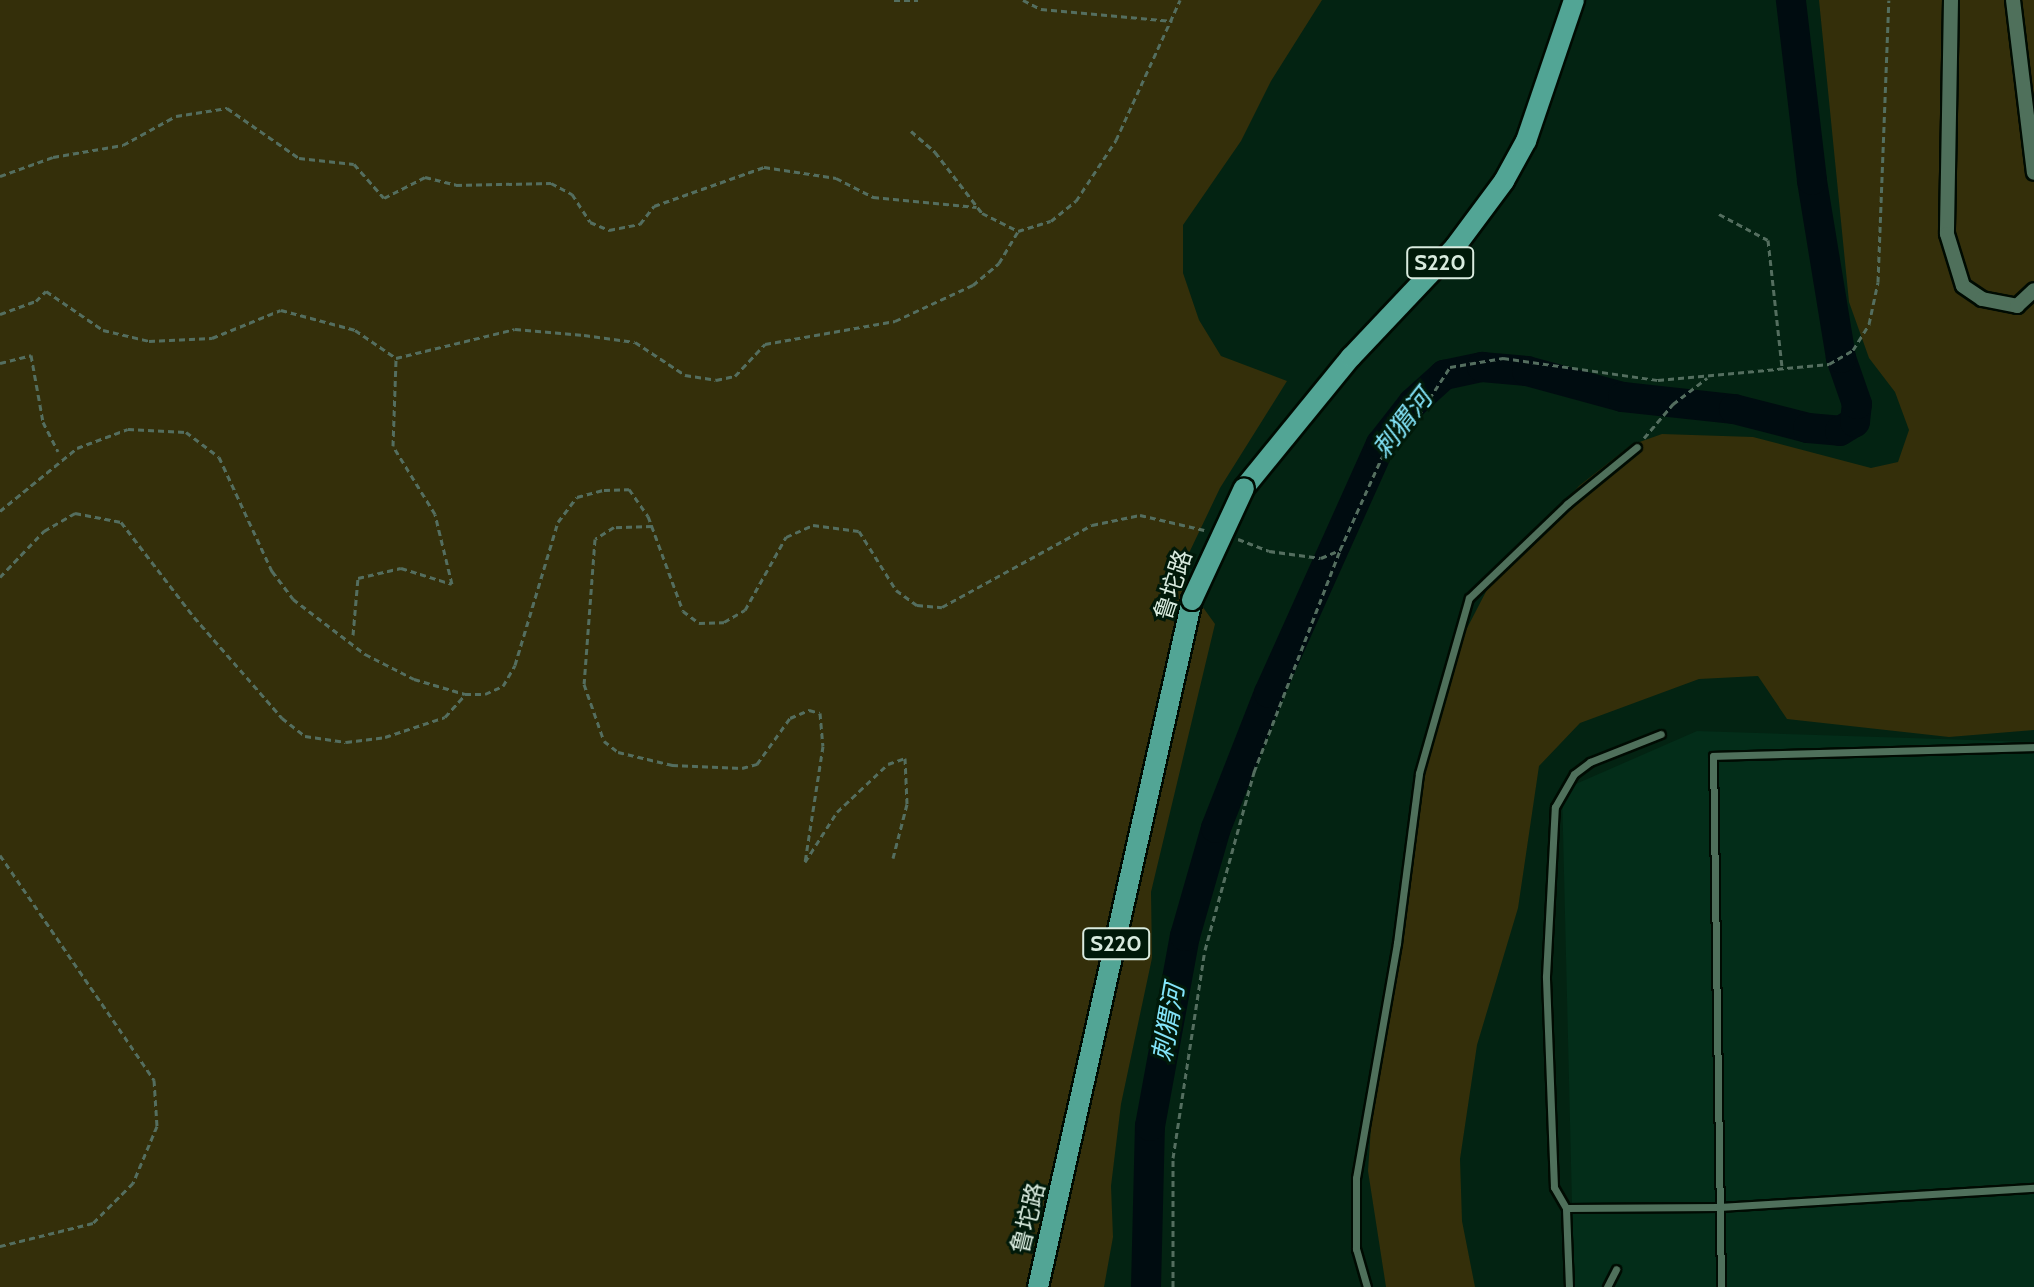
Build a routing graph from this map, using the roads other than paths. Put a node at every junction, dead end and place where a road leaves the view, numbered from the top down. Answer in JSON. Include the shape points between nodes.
{"nodes":[{"id":1,"x":1574,"y":0,"type":"edge"},
{"id":2,"x":1951,"y":0,"type":"edge"},
{"id":3,"x":2013,"y":0,"type":"edge"},
{"id":4,"x":2034,"y":173,"type":"edge"},
{"id":5,"x":2034,"y":290,"type":"edge"},
{"id":6,"x":1637,"y":447,"type":"road end"},
{"id":7,"x":1661,"y":734,"type":"dead end"},
{"id":8,"x":2034,"y":747,"type":"edge"},
{"id":9,"x":2034,"y":1188,"type":"edge"},
{"id":10,"x":1719,"y":1207,"type":"junction"},
{"id":11,"x":1566,"y":1208,"type":"junction"},
{"id":12,"x":1616,"y":1269,"type":"dead end"},
{"id":13,"x":1038,"y":1287,"type":"edge"},
{"id":14,"x":1367,"y":1287,"type":"edge"},
{"id":15,"x":1569,"y":1287,"type":"edge"},
{"id":16,"x":1607,"y":1287,"type":"edge"},
{"id":17,"x":1721,"y":1287,"type":"edge"}],
"edges":[{"from":1,"to":13,"type":"main road","name":"鲁坨路","number":"S220","bridge":true,"via":[[1526,141],[1504,181],[1455,247],[1351,357],[1244,488],[1192,600]]},
{"from":2,"to":5,"type":"street","via":[[1947,234],[1963,286],[1982,299],[2017,306]]},
{"from":3,"to":4,"type":"street"},
{"from":6,"to":14,"type":"lane","via":[[1567,504],[1469,598],[1419,773],[1397,943],[1356,1178],[1356,1249]]},
{"from":7,"to":11,"type":"lane","via":[[1590,762],[1574,774],[1555,807],[1546,991],[1554,1187]]},
{"from":8,"to":10,"type":"lane","via":[[1713,756]]},
{"from":9,"to":10,"type":"lane"},
{"from":10,"to":11,"type":"lane"},
{"from":10,"to":17,"type":"lane"},
{"from":11,"to":15,"type":"lane"},
{"from":12,"to":16,"type":"lane"}]}
